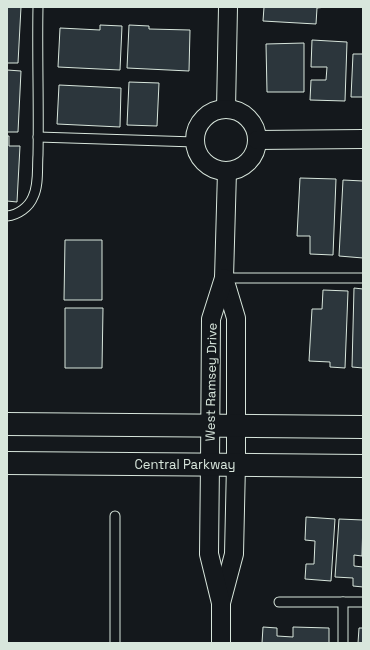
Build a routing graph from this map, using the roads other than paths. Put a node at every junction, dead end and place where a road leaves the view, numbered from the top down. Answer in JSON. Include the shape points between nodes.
{"nodes":[{"id":1,"x":38,"y":7,"type":"edge"},
{"id":2,"x":228,"y":7,"type":"edge"},
{"id":3,"x":226,"y":109,"type":"junction"},
{"id":4,"x":38,"y":138,"type":"junction"},
{"id":5,"x":363,"y":139,"type":"edge"},
{"id":6,"x":257,"y":140,"type":"junction"},
{"id":7,"x":196,"y":142,"type":"junction"},
{"id":8,"x":227,"y":171,"type":"junction"},
{"id":9,"x":7,"y":216,"type":"edge"},
{"id":10,"x":224,"y":278,"type":"junction"},
{"id":11,"x":363,"y":278,"type":"edge"},
{"id":12,"x":7,"y":424,"type":"edge"},
{"id":13,"x":210,"y":426,"type":"junction"},
{"id":14,"x":236,"y":426,"type":"junction"},
{"id":15,"x":363,"y":427,"type":"edge"},
{"id":16,"x":7,"y":463,"type":"edge"},
{"id":17,"x":210,"y":464,"type":"junction"},
{"id":18,"x":236,"y":464,"type":"junction"},
{"id":19,"x":363,"y":466,"type":"edge"},
{"id":20,"x":116,"y":516,"type":"dead end"},
{"id":21,"x":279,"y":602,"type":"dead end"},
{"id":22,"x":343,"y":602,"type":"junction"},
{"id":23,"x":363,"y":602,"type":"edge"},
{"id":24,"x":221,"y":603,"type":"junction"},
{"id":25,"x":115,"y":643,"type":"edge"},
{"id":26,"x":221,"y":643,"type":"edge"},
{"id":27,"x":343,"y":643,"type":"edge"}],
"edges":[{"from":1,"to":4,"type":"lane"},
{"from":2,"to":3,"type":"street"},
{"from":3,"to":6,"type":"street","via":[[236,110],[251,122]]},
{"from":3,"to":7,"type":"street","via":[[208,115],[201,122],[196,131]]},
{"from":4,"to":7,"type":"lane"},
{"from":4,"to":9,"type":"lane","via":[[36,188],[33,198],[19,213]]},
{"from":5,"to":6,"type":"street"},
{"from":6,"to":8,"type":"street","via":[[251,158],[236,169]]},
{"from":7,"to":8,"type":"street","via":[[197,150],[208,166]]},
{"from":8,"to":10,"type":"street","name":"West Ramsey Drive"},
{"from":10,"to":11,"type":"lane"},
{"from":10,"to":13,"type":"street","name":"West Ramsey Drive","via":[[211,319]]},
{"from":10,"to":14,"type":"street","name":"West Ramsey Drive","via":[[236,318]]},
{"from":12,"to":13,"type":"main road"},
{"from":13,"to":14,"type":"main road"},
{"from":13,"to":17,"type":"street","name":"West Ramsey Drive"},
{"from":14,"to":15,"type":"main road"},
{"from":14,"to":18,"type":"street","name":"West Ramsey Drive"},
{"from":16,"to":17,"type":"main road","name":"Central Parkway"},
{"from":17,"to":18,"type":"main road","name":"Central Parkway"},
{"from":17,"to":24,"type":"street","name":"West Ramsey Drive","via":[[209,554]]},
{"from":18,"to":19,"type":"main road","name":"Central Parkway"},
{"from":18,"to":24,"type":"street","name":"West Ramsey Drive","via":[[234,554]]},
{"from":20,"to":25,"type":"lane"},
{"from":21,"to":22,"type":"lane"},
{"from":22,"to":23,"type":"lane"},
{"from":22,"to":27,"type":"lane"},
{"from":24,"to":26,"type":"street"}]}
